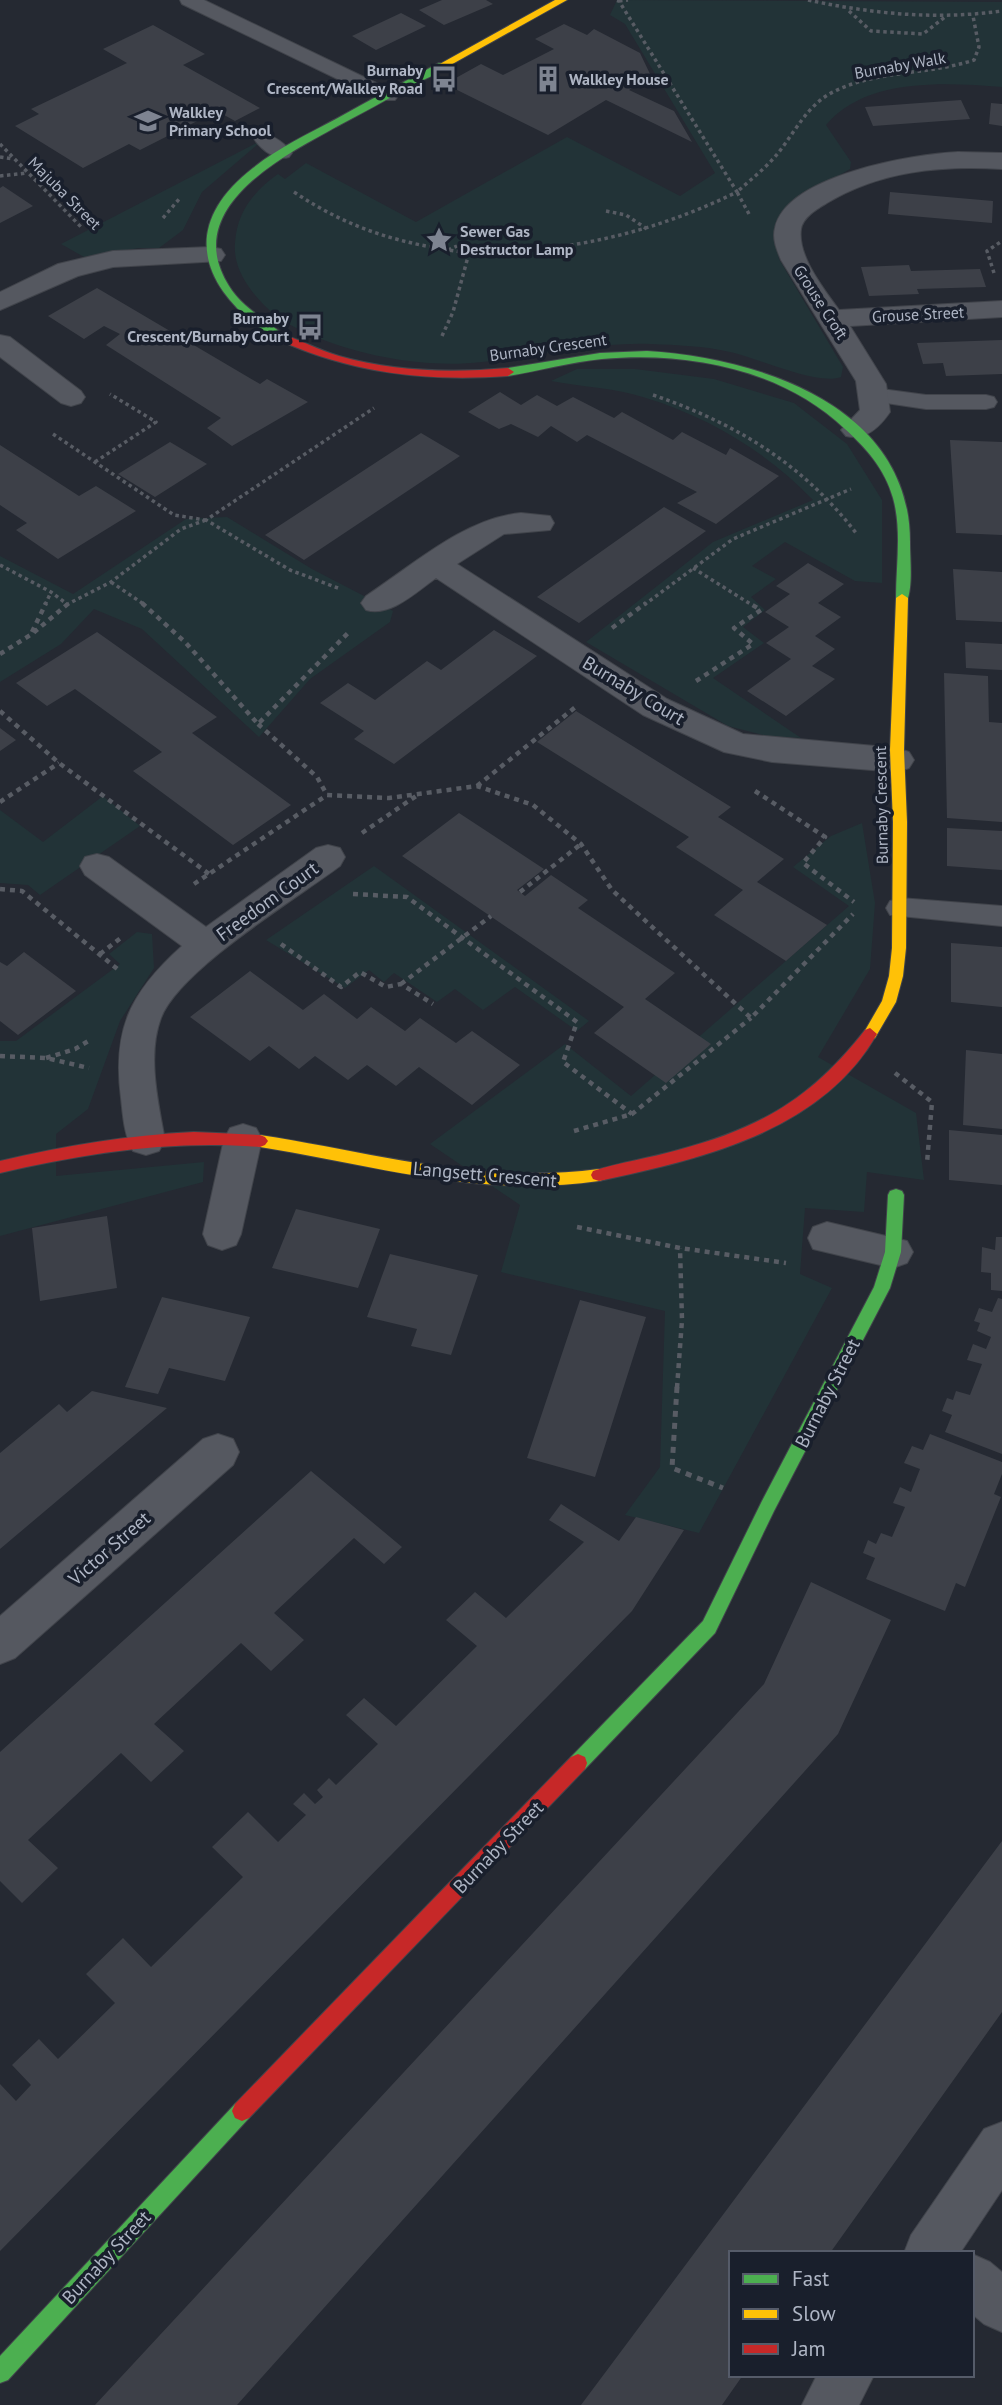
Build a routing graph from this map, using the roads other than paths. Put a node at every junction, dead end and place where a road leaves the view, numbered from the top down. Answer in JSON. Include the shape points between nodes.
{"nodes":[{"id":1,"x":188,"y":0,"type":"edge"},
{"id":2,"x":562,"y":0,"type":"edge"},
{"id":3,"x":388,"y":96,"type":"junction"},
{"id":4,"x":264,"y":139,"type":"dead end"},
{"id":5,"x":282,"y":153,"type":"junction"},
{"id":6,"x":1002,"y":161,"type":"edge"},
{"id":7,"x":211,"y":255,"type":"junction"},
{"id":8,"x":0,"y":302,"type":"edge"},
{"id":9,"x":1002,"y":309,"type":"edge"},
{"id":10,"x":833,"y":319,"type":"junction"},
{"id":11,"x":0,"y":343,"type":"edge"},
{"id":12,"x":874,"y":395,"type":"junction"},
{"id":13,"x":71,"y":397,"type":"dead end"},
{"id":14,"x":986,"y":402,"type":"dead end"},
{"id":15,"x":856,"y":430,"type":"junction"},
{"id":16,"x":540,"y":523,"type":"dead end"},
{"id":17,"x":436,"y":564,"type":"junction"},
{"id":18,"x":377,"y":603,"type":"dead end"},
{"id":19,"x":897,"y":760,"type":"junction"},
{"id":20,"x":97,"y":866,"type":"dead end"},
{"id":21,"x":316,"y":866,"type":"road end"},
{"id":22,"x":900,"y":908,"type":"junction"},
{"id":23,"x":1002,"y":916,"type":"edge"},
{"id":24,"x":206,"y":945,"type":"junction"},
{"id":25,"x":834,"y":1081,"type":"joint"},
{"id":26,"x":243,"y":1139,"type":"junction"},
{"id":27,"x":146,"y":1140,"type":"junction"},
{"id":28,"x":0,"y":1167,"type":"edge"},
{"id":29,"x":896,"y":1195,"type":"road end"},
{"id":30,"x":222,"y":1234,"type":"dead end"},
{"id":31,"x":827,"y":1238,"type":"road end"},
{"id":32,"x":893,"y":1252,"type":"junction"},
{"id":33,"x":218,"y":1452,"type":"dead end"},
{"id":34,"x":0,"y":1644,"type":"edge"},
{"id":35,"x":1002,"y":2147,"type":"edge"},
{"id":36,"x":934,"y":2251,"type":"edge"},
{"id":37,"x":974,"y":2282,"type":"edge"},
{"id":38,"x":1002,"y":2306,"type":"edge"},
{"id":39,"x":0,"y":2372,"type":"edge"},
{"id":40,"x":847,"y":2377,"type":"edge"},
{"id":41,"x":828,"y":2405,"type":"edge"}],
"edges":[{"from":1,"to":3,"type":"lane"},
{"from":2,"to":3,"type":"street","name":"Burnaby Crescent"},
{"from":3,"to":5,"type":"street","name":"Burnaby Crescent"},
{"from":4,"to":5,"type":"lane"},
{"from":5,"to":7,"type":"street","name":"Burnaby Crescent","via":[[232,192],[219,213]]},
{"from":6,"to":10,"type":"street","name":"Grouse Croft","via":[[943,160],[883,171],[816,197],[793,217],[787,230],[796,265]]},
{"from":7,"to":8,"type":"street","via":[[113,259],[68,270]]},
{"from":7,"to":15,"type":"street","name":"Burnaby Crescent","via":[[215,281],[233,305],[298,347],[340,362],[437,376],[508,372],[603,356],[703,360],[751,370],[796,387]]},
{"from":9,"to":10,"type":"street","name":"Grouse Street"},
{"from":10,"to":12,"type":"street","name":"Grouse Croft","via":[[871,381]]},
{"from":11,"to":13,"type":"street"},
{"from":12,"to":14,"type":"lane","via":[[926,402]]},
{"from":12,"to":15,"type":"street","via":[[875,412]]},
{"from":15,"to":19,"type":"street","name":"Burnaby Crescent","via":[[890,472],[901,502]]},
{"from":16,"to":17,"type":"street","via":[[493,525]]},
{"from":17,"to":18,"type":"street"},
{"from":17,"to":19,"type":"street","name":"Burnaby Court","via":[[656,707],[736,744]]},
{"from":19,"to":22,"type":"street","name":"Burnaby Crescent"},
{"from":20,"to":24,"type":"street","name":"Freedom Court"},
{"from":21,"to":24,"type":"street","name":"Freedom Court"},
{"from":22,"to":23,"type":"lane"},
{"from":22,"to":25,"type":"street","name":"Burnaby Crescent","via":[[900,956],[886,1008]]},
{"from":24,"to":27,"type":"street","name":"Freedom Court","via":[[166,982],[144,1015],[136,1048]]},
{"from":25,"to":26,"type":"street","name":"Langsett Crescent","via":[[781,1120],[724,1146],[557,1182],[426,1171]]},
{"from":26,"to":27,"type":"street","name":"Langsett Crescent"},
{"from":26,"to":30,"type":"street"},
{"from":27,"to":28,"type":"street","name":"Langsett Crescent"},
{"from":29,"to":32,"type":"street","name":"Burnaby Street"},
{"from":31,"to":32,"type":"street"},
{"from":32,"to":39,"type":"street","name":"Burnaby Street","via":[[882,1288],[709,1628],[220,2134]]},
{"from":33,"to":34,"type":"street","name":"Victor Street"},
{"from":35,"to":36,"type":"street"},
{"from":37,"to":38,"type":"street"},
{"from":40,"to":41,"type":"street"}]}
